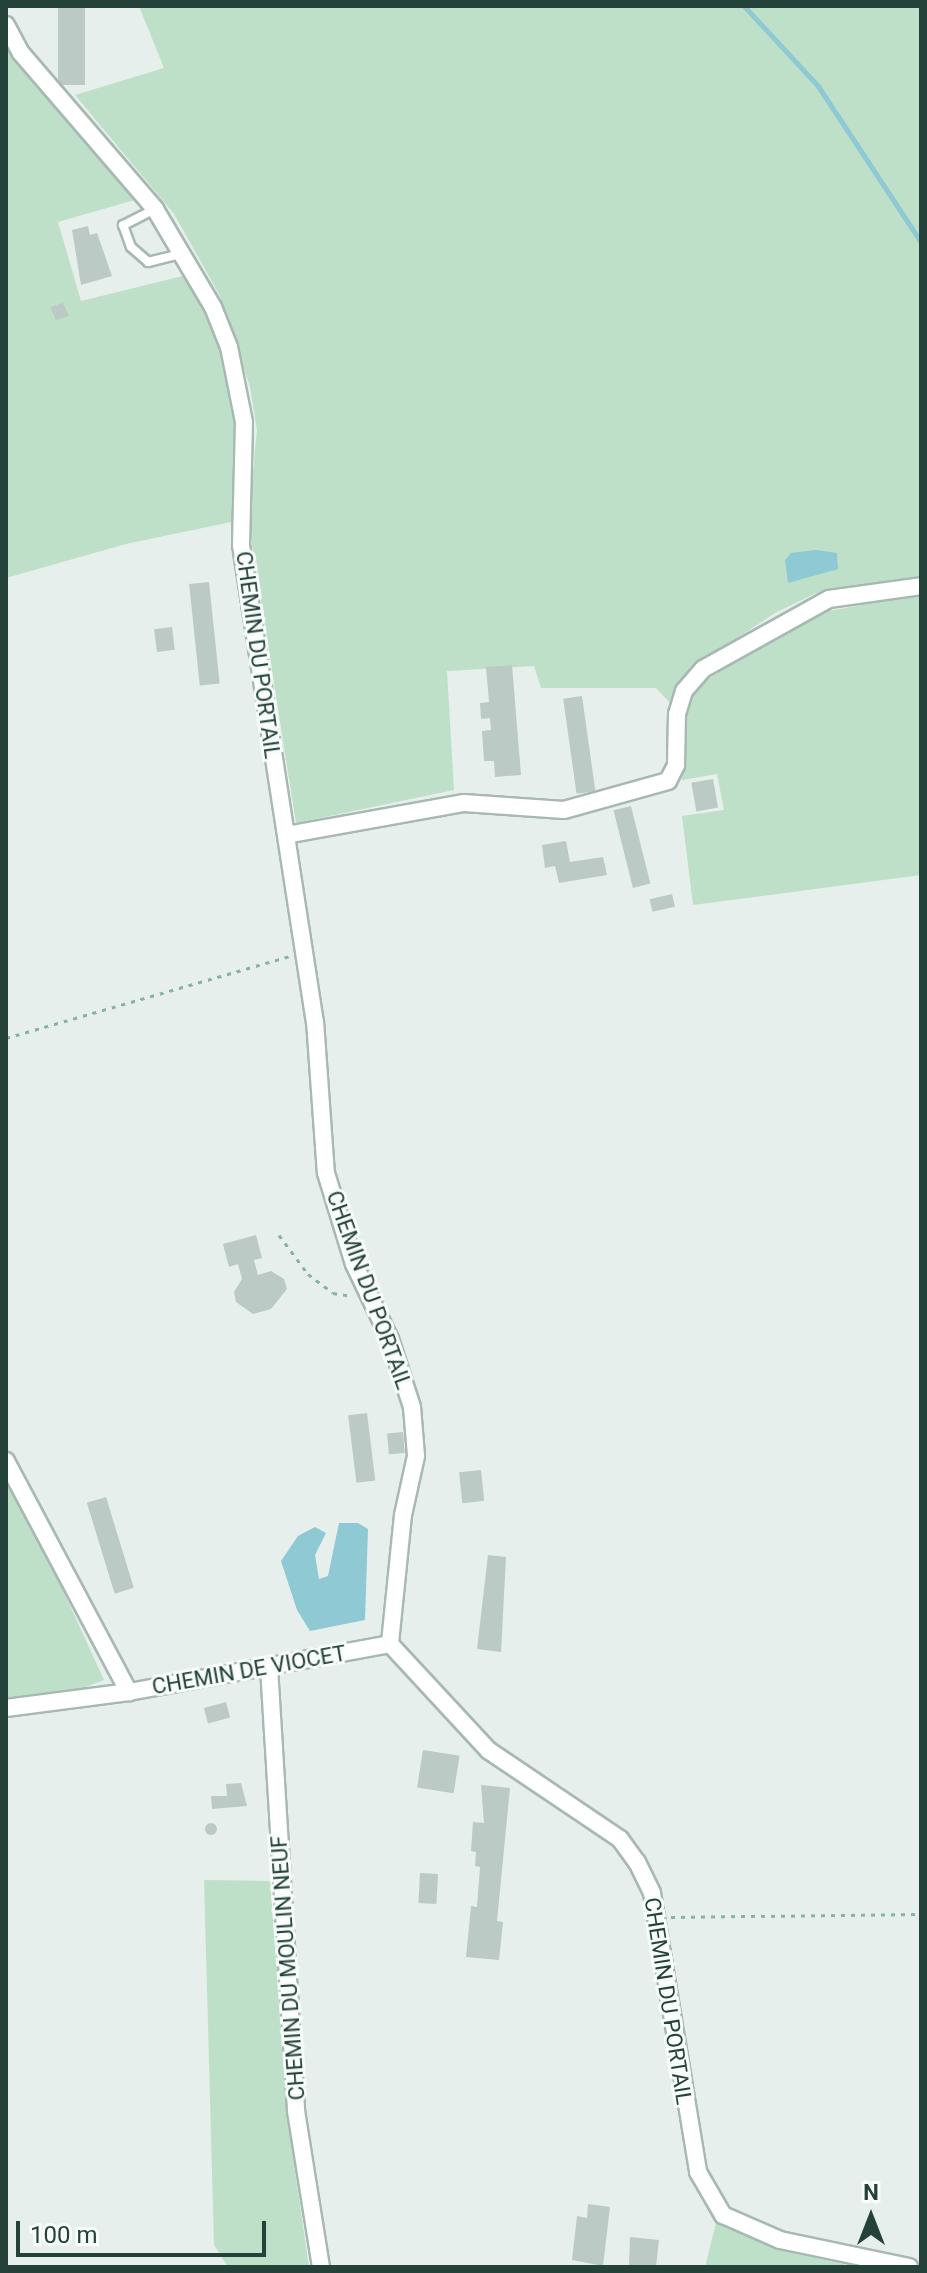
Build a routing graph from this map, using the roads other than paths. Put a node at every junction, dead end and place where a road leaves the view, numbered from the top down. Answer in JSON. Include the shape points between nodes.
{"nodes":[{"id":1,"x":6,"y":25,"type":"edge"},
{"id":2,"x":155,"y":209,"type":"junction"},
{"id":3,"x":182,"y":254,"type":"junction"},
{"id":4,"x":921,"y":586,"type":"edge"},
{"id":5,"x":286,"y":835,"type":"junction"},
{"id":6,"x":6,"y":1461,"type":"edge"},
{"id":7,"x":390,"y":1644,"type":"junction"},
{"id":8,"x":269,"y":1667,"type":"junction"},
{"id":9,"x":129,"y":1692,"type":"junction"},
{"id":10,"x":6,"y":1708,"type":"edge"},
{"id":11,"x":321,"y":2267,"type":"edge"},
{"id":12,"x":909,"y":2267,"type":"edge"}],
"edges":[{"from":1,"to":2,"type":"street","name":"CHEMIN DU PORTAIL","via":[[21,53]]},
{"from":2,"to":3,"type":"street","name":"CHEMIN DU PORTAIL"},
{"from":2,"to":3,"type":"lane","via":[[123,225],[131,247],[148,262]]},
{"from":3,"to":5,"type":"street","name":"CHEMIN DU PORTAIL","via":[[229,347],[244,422],[241,545]]},
{"from":4,"to":5,"type":"street","via":[[829,599],[703,669],[684,691],[677,714],[676,765],[668,781],[564,810],[464,803]]},
{"from":5,"to":7,"type":"street","name":"CHEMIN DU PORTAIL","via":[[315,1021],[326,1173],[368,1299],[390,1339],[412,1407],[416,1456],[403,1515]]},
{"from":6,"to":9,"type":"street","name":"CHEMIN DE VIOCET"},
{"from":7,"to":8,"type":"street","name":"CHEMIN DE VIOCET"},
{"from":7,"to":12,"type":"street","name":"CHEMIN DU PORTAIL","via":[[488,1750],[620,1839],[652,1893],[698,2172],[723,2215],[780,2240]]},
{"from":8,"to":9,"type":"street","name":"CHEMIN DE VIOCET"},
{"from":8,"to":11,"type":"street","name":"CHEMIN DU MOULIN NEUF","via":[[296,2111]]},
{"from":9,"to":10,"type":"street"}]}
